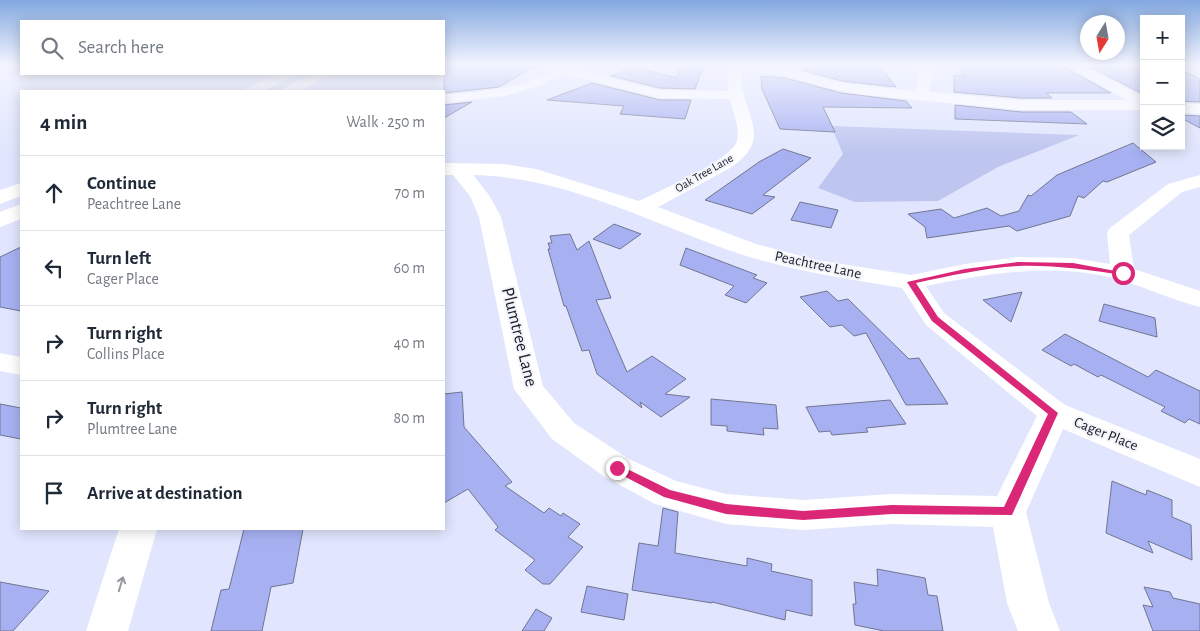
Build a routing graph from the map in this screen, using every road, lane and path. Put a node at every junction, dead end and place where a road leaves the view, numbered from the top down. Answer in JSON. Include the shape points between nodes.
{"nodes":[{"id":1,"x":484,"y":94,"type":"edge"},
{"id":2,"x":734,"y":94,"type":"edge"},
{"id":3,"x":914,"y":94,"type":"edge"},
{"id":4,"x":1126,"y":94,"type":"edge"},
{"id":5,"x":921,"y":95,"type":"joint"},
{"id":6,"x":445,"y":99,"type":"edge"},
{"id":7,"x":1140,"y":102,"type":"edge"},
{"id":8,"x":1140,"y":104,"type":"edge"},
{"id":9,"x":1185,"y":108,"type":"edge"},
{"id":10,"x":1200,"y":109,"type":"edge"},
{"id":11,"x":451,"y":169,"type":"edge"},
{"id":12,"x":1200,"y":182,"type":"edge"},
{"id":13,"x":20,"y":189,"type":"edge"},
{"id":14,"x":0,"y":198,"type":"edge"},
{"id":15,"x":641,"y":208,"type":"junction"},
{"id":16,"x":20,"y":211,"type":"edge"},
{"id":17,"x":0,"y":220,"type":"edge"},
{"id":18,"x":1123,"y":273,"type":"junction"},
{"id":19,"x":911,"y":282,"type":"junction"},
{"id":20,"x":1200,"y":299,"type":"edge"},
{"id":21,"x":0,"y":362,"type":"edge"},
{"id":22,"x":20,"y":366,"type":"edge"},
{"id":23,"x":1054,"y":413,"type":"junction"},
{"id":24,"x":1200,"y":473,"type":"edge"},
{"id":25,"x":1008,"y":512,"type":"junction"},
{"id":26,"x":138,"y":530,"type":"edge"},
{"id":27,"x":107,"y":631,"type":"edge"},
{"id":28,"x":1039,"y":631,"type":"edge"}],
"edges":[{"from":1,"to":6,"type":"street"},
{"from":2,"to":15,"type":"street","name":"Oak Tree Lane","via":[[746,139],[741,152],[686,186]]},
{"from":3,"to":5,"type":"street"},
{"from":4,"to":7,"type":"street"},
{"from":5,"to":8,"type":"street","via":[[1021,105]]},
{"from":9,"to":10,"type":"street"},
{"from":11,"to":15,"type":"street","name":"Peachtree Lane","via":[[504,170],[536,175]]},
{"from":11,"to":25,"type":"street","name":"Plumtree Lane","via":[[479,195],[490,217],[529,389],[563,431],[617,468],[668,494],[726,509],[803,515],[892,509]]},
{"from":12,"to":18,"type":"street","via":[[1175,188],[1118,233]]},
{"from":13,"to":14,"type":"main road"},
{"from":15,"to":19,"type":"street","name":"Peachtree Lane","via":[[748,249],[815,267]]},
{"from":16,"to":17,"type":"main road"},
{"from":18,"to":19,"type":"street","name":"Peachtree Lane","via":[[1073,265],[1018,264]]},
{"from":18,"to":20,"type":"street","name":"Peachtree Lane"},
{"from":19,"to":23,"type":"street","name":"Cager Place","via":[[935,319]]},
{"from":21,"to":22,"type":"street"},
{"from":23,"to":24,"type":"street","name":"Cager Place"},
{"from":23,"to":25,"type":"street"},
{"from":25,"to":28,"type":"street","via":[[1028,603]]},
{"from":27,"to":26,"type":"street","one_way":true}]}
